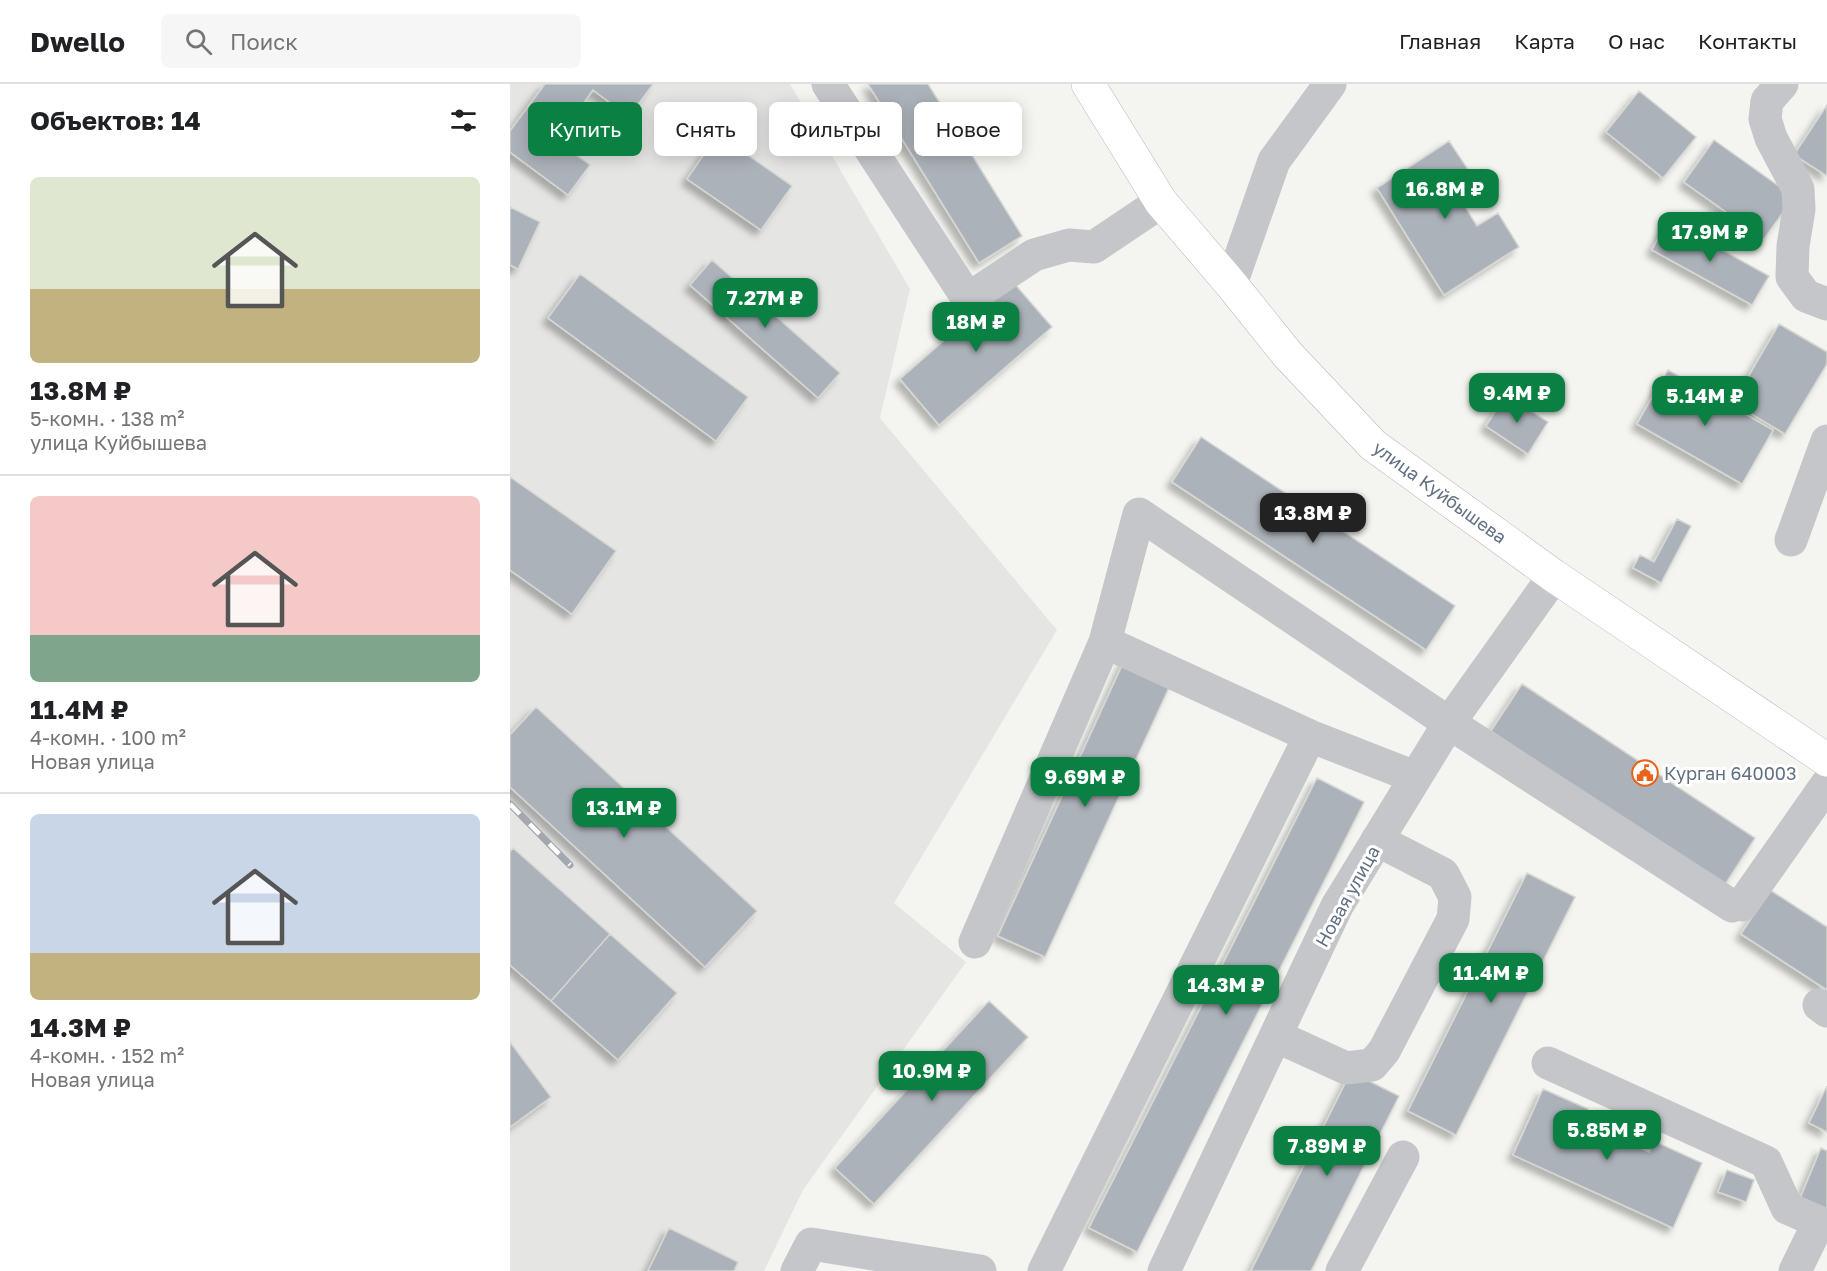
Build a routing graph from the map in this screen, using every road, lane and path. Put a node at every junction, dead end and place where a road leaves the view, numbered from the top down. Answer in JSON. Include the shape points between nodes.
{"nodes":[{"id":1,"x":828,"y":84,"type":"edge"},
{"id":2,"x":1088,"y":84,"type":"edge"},
{"id":3,"x":1330,"y":84,"type":"edge"},
{"id":4,"x":1782,"y":84,"type":"edge"},
{"id":5,"x":1161,"y":202,"type":"junction"},
{"id":6,"x":1231,"y":284,"type":"junction"},
{"id":7,"x":1827,"y":304,"type":"edge"},
{"id":8,"x":1827,"y":441,"type":"edge"},
{"id":9,"x":1791,"y":540,"type":"dead end"},
{"id":10,"x":1554,"y":576,"type":"junction"},
{"id":11,"x":1105,"y":642,"type":"junction"},
{"id":12,"x":1449,"y":723,"type":"junction"},
{"id":13,"x":1310,"y":736,"type":"junction"},
{"id":14,"x":1825,"y":759,"type":"edge"},
{"id":15,"x":1415,"y":777,"type":"junction"},
{"id":16,"x":1377,"y":840,"type":"junction"},
{"id":17,"x":975,"y":942,"type":"dead end"},
{"id":18,"x":1276,"y":1036,"type":"junction"},
{"id":19,"x":1548,"y":1063,"type":"dead end"},
{"id":20,"x":1403,"y":1157,"type":"dead end"},
{"id":21,"x":1823,"y":1223,"type":"edge"},
{"id":22,"x":1344,"y":1270,"type":"edge"},
{"id":23,"x":797,"y":1271,"type":"edge"},
{"id":24,"x":980,"y":1271,"type":"edge"},
{"id":25,"x":1044,"y":1271,"type":"edge"},
{"id":26,"x":1164,"y":1271,"type":"edge"},
{"id":27,"x":1794,"y":1271,"type":"edge"}],
"edges":[{"from":1,"to":5,"type":"street","via":[[968,299],[1034,255],[1069,245],[1094,247]]},
{"from":2,"to":5,"type":"main road","name":"улица Куйбышева"},
{"from":3,"to":6,"type":"street","via":[[1274,161]]},
{"from":4,"to":7,"type":"street","via":[[1767,101],[1766,119],[1771,138],[1798,189],[1792,277],[1806,296]]},
{"from":5,"to":6,"type":"main road","name":"улица Куйбышева"},
{"from":6,"to":10,"type":"main road","name":"улица Куйбышева","via":[[1288,355],[1373,445]]},
{"from":8,"to":9,"type":"street"},
{"from":10,"to":12,"type":"street","name":"Новая улица"},
{"from":10,"to":14,"type":"main road","name":"улица Куйбышева"},
{"from":11,"to":12,"type":"street","via":[[1139,514]]},
{"from":11,"to":13,"type":"street"},
{"from":11,"to":17,"type":"street"},
{"from":12,"to":14,"type":"street","via":[[1737,905]]},
{"from":12,"to":15,"type":"street","name":"Новая улица"},
{"from":13,"to":15,"type":"street"},
{"from":13,"to":25,"type":"street"},
{"from":15,"to":16,"type":"street","name":"Новая улица"},
{"from":16,"to":18,"type":"street","name":"Новая улица","via":[[1337,906]]},
{"from":16,"to":18,"type":"street","via":[[1443,874],[1455,897],[1453,919],[1384,1051],[1372,1065],[1346,1068]]},
{"from":18,"to":26,"type":"street","name":"Новая улица"},
{"from":19,"to":21,"type":"street","via":[[1766,1162],[1787,1208]]},
{"from":20,"to":22,"type":"street"},
{"from":21,"to":27,"type":"street"},
{"from":23,"to":24,"type":"street","via":[[811,1244]]}]}
